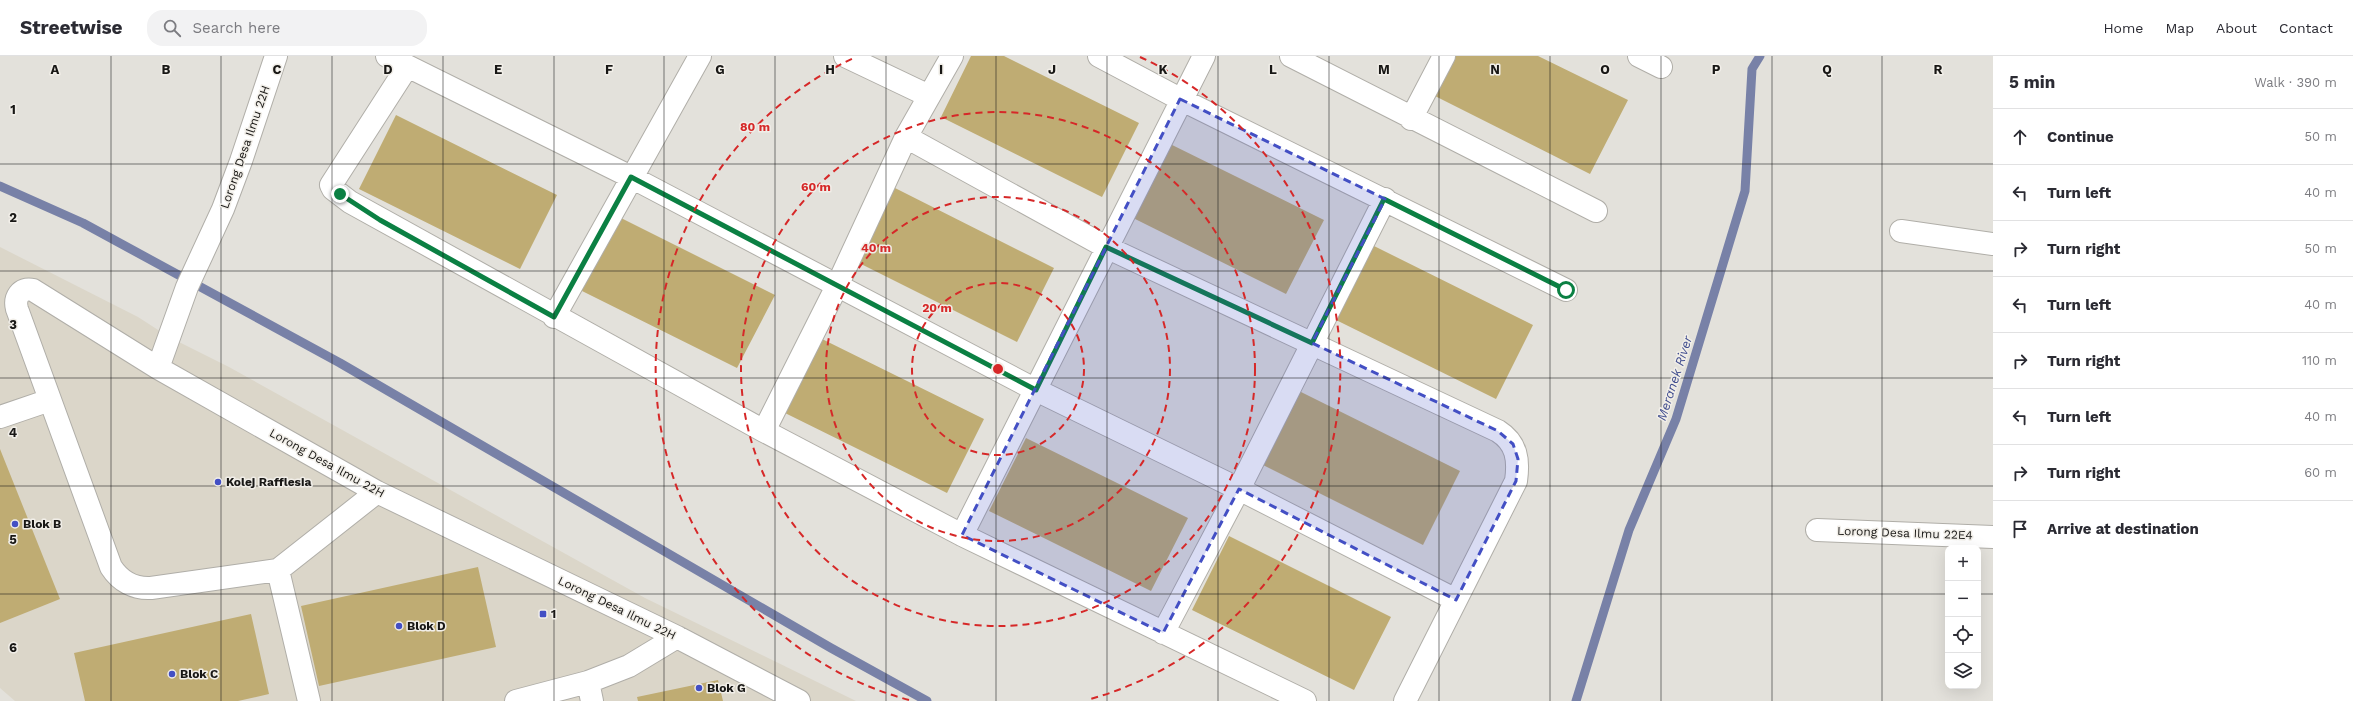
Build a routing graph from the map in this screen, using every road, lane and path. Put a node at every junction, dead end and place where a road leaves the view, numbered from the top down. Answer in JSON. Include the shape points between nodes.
{"nodes":[{"id":1,"x":276,"y":56,"type":"edge"},
{"id":2,"x":387,"y":56,"type":"edge"},
{"id":3,"x":700,"y":56,"type":"edge"},
{"id":4,"x":845,"y":56,"type":"edge"},
{"id":5,"x":952,"y":56,"type":"edge"},
{"id":6,"x":1099,"y":56,"type":"edge"},
{"id":7,"x":1204,"y":56,"type":"edge"},
{"id":8,"x":1291,"y":56,"type":"edge"},
{"id":9,"x":1444,"y":56,"type":"edge"},
{"id":10,"x":1638,"y":56,"type":"edge"},
{"id":11,"x":407,"y":67,"type":"junction"},
{"id":12,"x":1661,"y":67,"type":"dead end"},
{"id":13,"x":929,"y":96,"type":"junction"},
{"id":14,"x":1180,"y":99,"type":"junction"},
{"id":15,"x":1411,"y":119,"type":"junction"},
{"id":16,"x":906,"y":137,"type":"junction"},
{"id":17,"x":631,"y":177,"type":"junction"},
{"id":18,"x":1384,"y":199,"type":"junction"},
{"id":19,"x":1596,"y":211,"type":"dead end"},
{"id":20,"x":1901,"y":231,"type":"dead end"},
{"id":21,"x":1993,"y":244,"type":"edge"},
{"id":22,"x":1106,"y":247,"type":"junction"},
{"id":23,"x":837,"y":286,"type":"junction"},
{"id":24,"x":1566,"y":290,"type":"dead end"},
{"id":25,"x":554,"y":317,"type":"junction"},
{"id":26,"x":1312,"y":343,"type":"junction"},
{"id":27,"x":158,"y":368,"type":"junction"},
{"id":28,"x":1036,"y":390,"type":"junction"},
{"id":29,"x":50,"y":400,"type":"junction"},
{"id":30,"x":0,"y":417,"type":"edge"},
{"id":31,"x":764,"y":431,"type":"junction"},
{"id":32,"x":1240,"y":489,"type":"junction"},
{"id":33,"x":377,"y":492,"type":"junction"},
{"id":34,"x":1817,"y":530,"type":"dead end"},
{"id":35,"x":962,"y":535,"type":"junction"},
{"id":36,"x":1993,"y":537,"type":"edge"},
{"id":37,"x":278,"y":570,"type":"junction"},
{"id":38,"x":1456,"y":600,"type":"junction"},
{"id":39,"x":1163,"y":633,"type":"junction"},
{"id":40,"x":678,"y":637,"type":"junction"},
{"id":41,"x":758,"y":680,"type":"junction"},
{"id":42,"x":590,"y":692,"type":"edge"},
{"id":43,"x":309,"y":701,"type":"edge"},
{"id":44,"x":516,"y":701,"type":"edge"},
{"id":45,"x":762,"y":701,"type":"edge"},
{"id":46,"x":799,"y":701,"type":"edge"},
{"id":47,"x":1305,"y":701,"type":"edge"},
{"id":48,"x":1405,"y":701,"type":"edge"}],
"edges":[{"from":1,"to":27,"type":"street","name":"Lorong Desa Ilmu 22H","via":[[242,161],[187,287]]},
{"from":2,"to":11,"type":"street"},
{"from":3,"to":17,"type":"street"},
{"from":4,"to":13,"type":"street"},
{"from":5,"to":13,"type":"street"},
{"from":6,"to":14,"type":"street"},
{"from":7,"to":14,"type":"street"},
{"from":8,"to":15,"type":"street"},
{"from":9,"to":15,"type":"street"},
{"from":10,"to":12,"type":"street"},
{"from":11,"to":17,"type":"street"},
{"from":11,"to":25,"type":"street","via":[[333,180],[331,187],[380,220]]},
{"from":13,"to":16,"type":"street"},
{"from":14,"to":18,"type":"street"},
{"from":14,"to":22,"type":"street"},
{"from":15,"to":19,"type":"street"},
{"from":16,"to":22,"type":"street"},
{"from":16,"to":23,"type":"street"},
{"from":17,"to":23,"type":"street"},
{"from":17,"to":25,"type":"street"},
{"from":18,"to":24,"type":"street"},
{"from":18,"to":26,"type":"street"},
{"from":20,"to":21,"type":"street"},
{"from":22,"to":26,"type":"street"},
{"from":22,"to":28,"type":"street"},
{"from":23,"to":28,"type":"street"},
{"from":23,"to":31,"type":"street"},
{"from":25,"to":31,"type":"street"},
{"from":26,"to":32,"type":"street"},
{"from":26,"to":38,"type":"street","via":[[1498,431],[1508,437],[1513,444],[1518,459],[1516,481]]},
{"from":27,"to":29,"type":"street","via":[[29,289],[22,292],[15,301]]},
{"from":27,"to":33,"type":"street","name":"Lorong Desa Ilmu 22H"},
{"from":28,"to":32,"type":"street"},
{"from":28,"to":35,"type":"street"},
{"from":29,"to":30,"type":"street"},
{"from":29,"to":37,"type":"street","via":[[111,567],[125,581],[133,586],[151,588]]},
{"from":31,"to":35,"type":"street"},
{"from":32,"to":38,"type":"street"},
{"from":32,"to":39,"type":"street"},
{"from":33,"to":37,"type":"street"},
{"from":33,"to":40,"type":"street","name":"Lorong Desa Ilmu 22H"},
{"from":34,"to":36,"type":"street","name":"Lorong Desa Ilmu 22E4"},
{"from":35,"to":39,"type":"street"},
{"from":37,"to":43,"type":"street"},
{"from":38,"to":48,"type":"street"},
{"from":39,"to":47,"type":"street"},
{"from":40,"to":41,"type":"street","name":"Lorong Desa Ilmu 22H"},
{"from":40,"to":42,"type":"street"},
{"from":41,"to":45,"type":"street"},
{"from":41,"to":46,"type":"street","name":"Lorong Desa Ilmu 22H"},
{"from":42,"to":44,"type":"street"}]}
